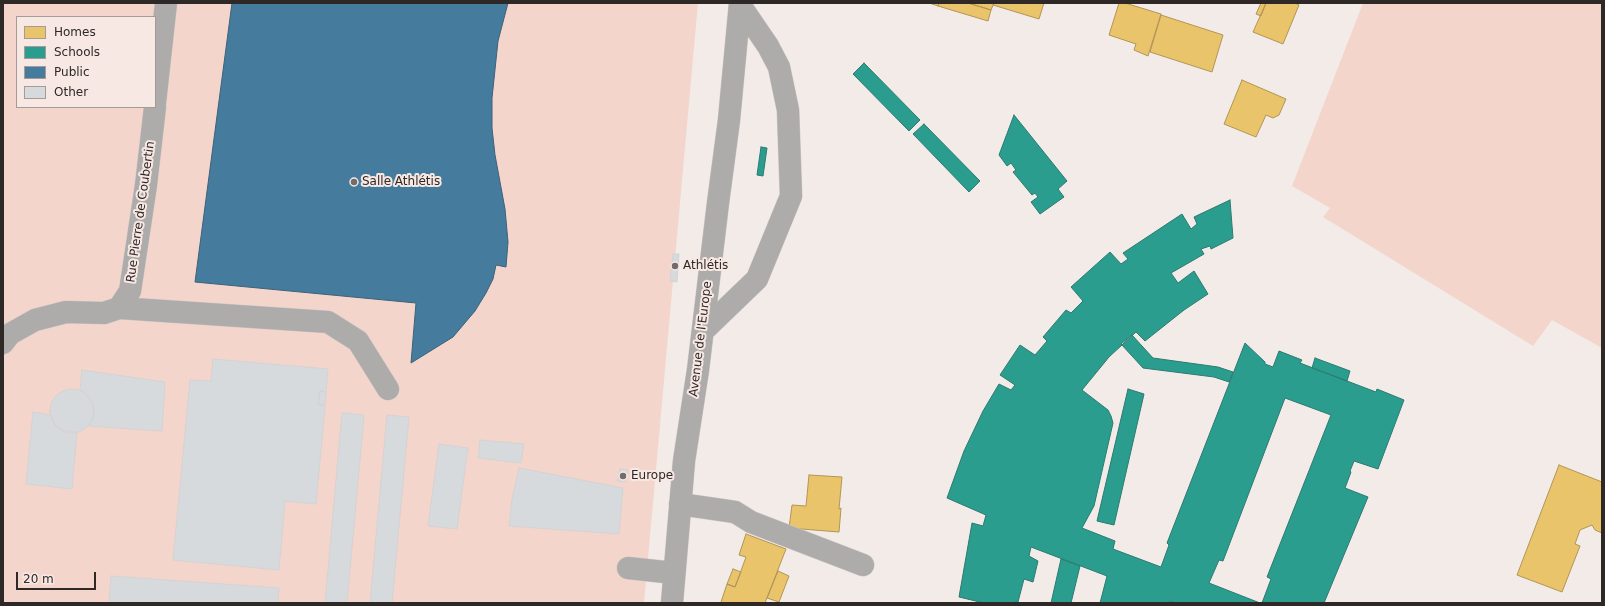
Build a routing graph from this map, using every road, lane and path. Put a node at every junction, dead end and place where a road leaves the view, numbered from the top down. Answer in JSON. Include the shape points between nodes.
{"nodes":[{"id":1,"x":166,"y":3,"type":"edge"},
{"id":2,"x":740,"y":4,"type":"edge"},
{"id":3,"x":156,"y":94,"type":"edge"},
{"id":4,"x":155,"y":108,"type":"edge"},
{"id":5,"x":119,"y":308,"type":"junction"},
{"id":6,"x":703,"y":331,"type":"junction"},
{"id":7,"x":3,"y":343,"type":"edge"},
{"id":8,"x":388,"y":389,"type":"dead end"},
{"id":9,"x":680,"y":504,"type":"junction"},
{"id":10,"x":863,"y":565,"type":"dead end"},
{"id":11,"x":628,"y":568,"type":"dead end"},
{"id":12,"x":674,"y":573,"type":"junction"},
{"id":13,"x":672,"y":603,"type":"edge"}],
"edges":[{"from":1,"to":3,"type":"street"},
{"from":2,"to":6,"type":"street","name":"Avenue de l'Europe","via":[[729,120]]},
{"from":2,"to":6,"type":"street","via":[[768,46],[778,67],[788,110],[790,196],[756,280]]},
{"from":4,"to":5,"type":"street","name":"Rue Pierre de Coubertin","via":[[130,291]]},
{"from":5,"to":7,"type":"street","via":[[104,313],[66,312],[35,320],[10,334]]},
{"from":5,"to":8,"type":"street","via":[[328,322],[358,341]]},
{"from":6,"to":9,"type":"street","name":"Avenue de l'Europe"},
{"from":9,"to":10,"type":"street","via":[[735,512],[751,522]]},
{"from":9,"to":12,"type":"street","name":"Avenue de l'Europe"},
{"from":11,"to":12,"type":"street"},
{"from":12,"to":13,"type":"street","name":"Avenue de l'Europe"}]}
